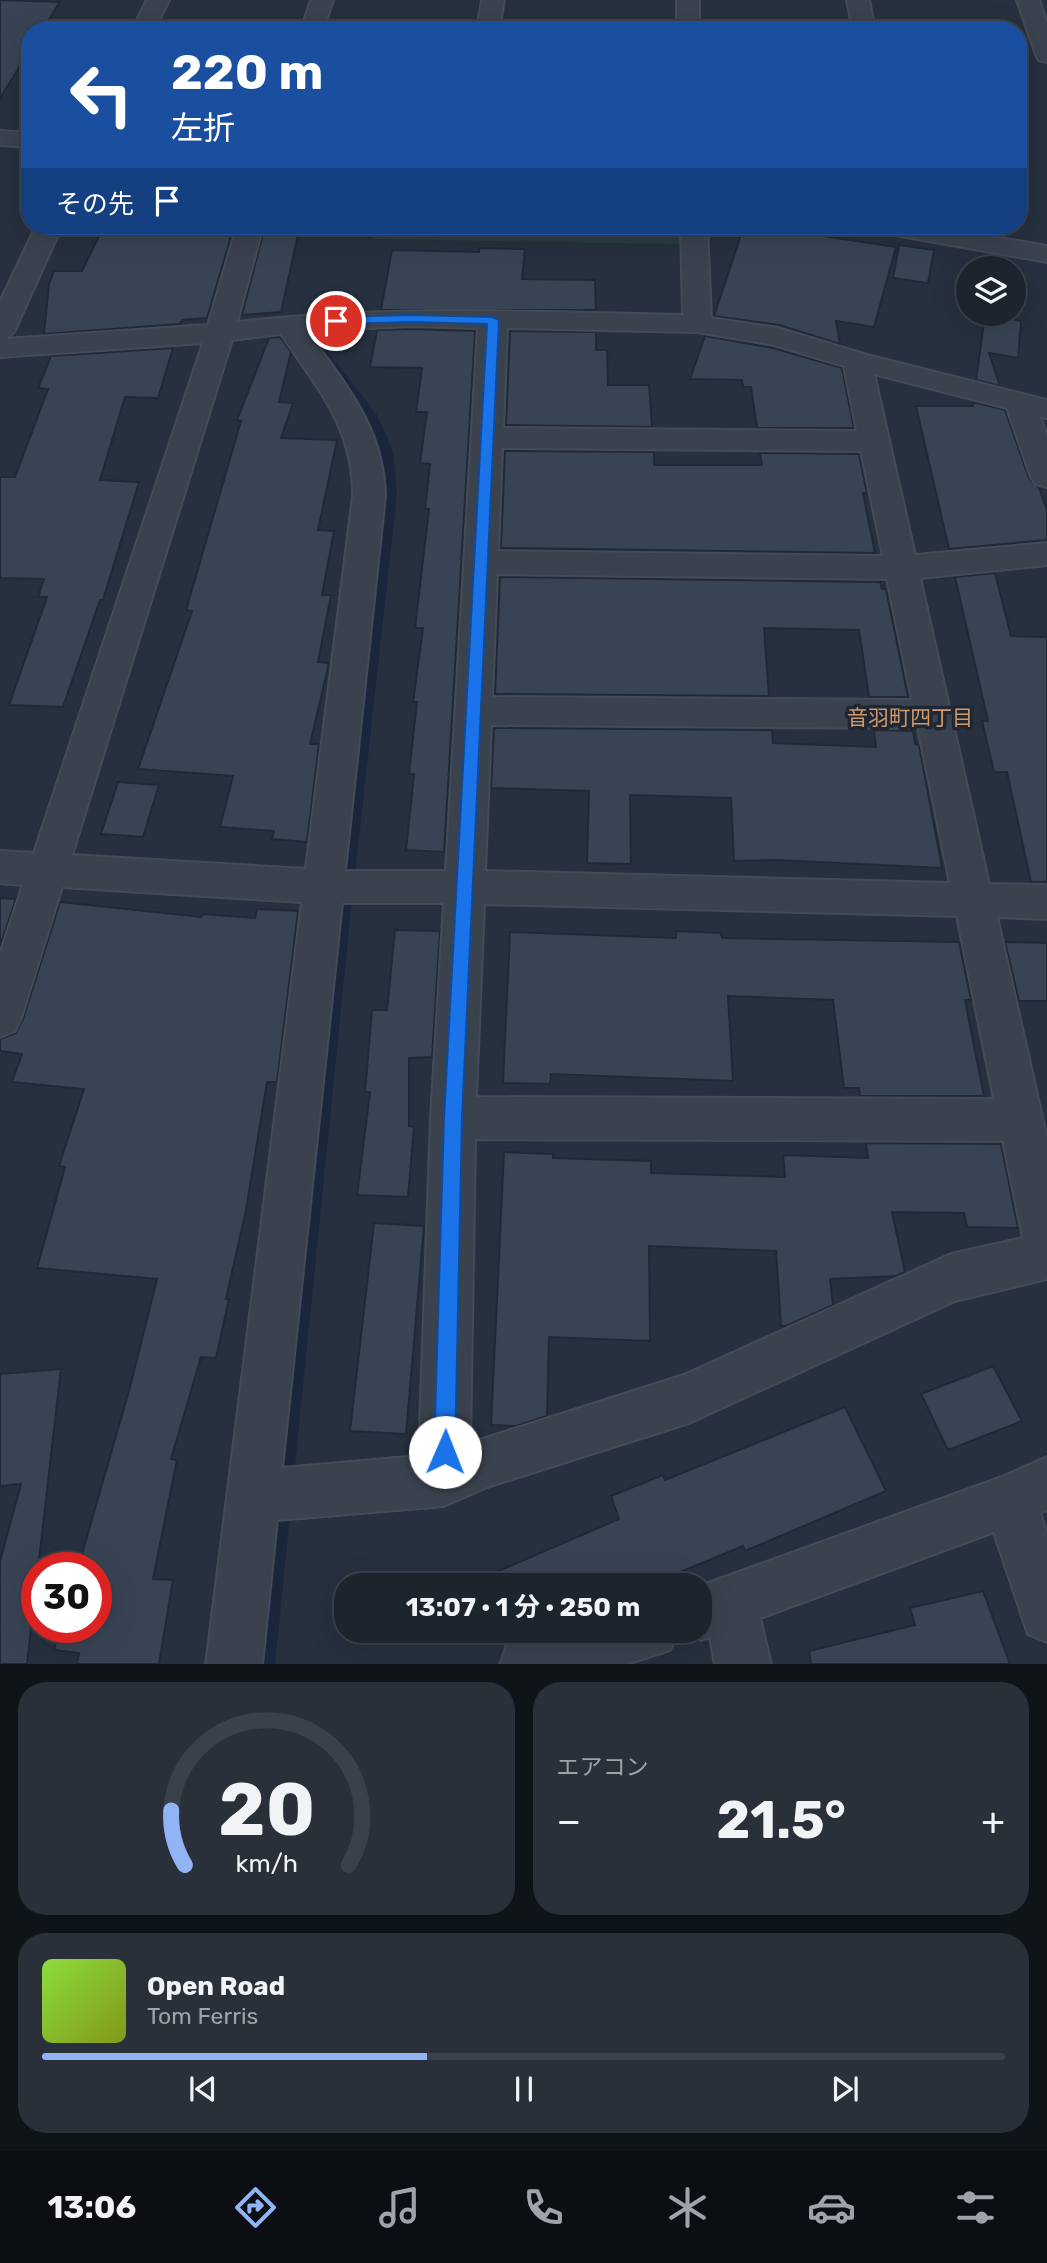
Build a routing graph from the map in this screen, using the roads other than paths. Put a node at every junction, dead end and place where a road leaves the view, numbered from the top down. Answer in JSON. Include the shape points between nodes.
{"nodes":[{"id":1,"x":158,"y":0,"type":"edge"},
{"id":2,"x":322,"y":0,"type":"edge"},
{"id":3,"x":493,"y":0,"type":"edge"},
{"id":4,"x":688,"y":0,"type":"edge"},
{"id":5,"x":858,"y":0,"type":"edge"},
{"id":6,"x":1028,"y":0,"type":"edge"},
{"id":7,"x":148,"y":21,"type":"edge"},
{"id":8,"x":315,"y":21,"type":"edge"},
{"id":9,"x":490,"y":21,"type":"edge"},
{"id":10,"x":688,"y":21,"type":"edge"},
{"id":11,"x":862,"y":21,"type":"edge"},
{"id":12,"x":1027,"y":40,"type":"edge"},
{"id":13,"x":1045,"y":44,"type":"edge"},
{"id":14,"x":0,"y":138,"type":"edge"},
{"id":15,"x":21,"y":139,"type":"edge"},
{"id":16,"x":45,"y":235,"type":"edge"},
{"id":17,"x":247,"y":235,"type":"edge"},
{"id":18,"x":694,"y":235,"type":"edge"},
{"id":19,"x":945,"y":235,"type":"edge"},
{"id":20,"x":1047,"y":254,"type":"edge"},
{"id":21,"x":493,"y":320,"type":"junction"},
{"id":22,"x":697,"y":324,"type":"junction"},
{"id":23,"x":289,"y":325,"type":"junction"},
{"id":24,"x":0,"y":332,"type":"edge"},
{"id":25,"x":220,"y":333,"type":"junction"},
{"id":26,"x":0,"y":348,"type":"edge"},
{"id":27,"x":857,"y":361,"type":"junction"},
{"id":28,"x":1034,"y":406,"type":"edge"},
{"id":29,"x":487,"y":438,"type":"junction"},
{"id":30,"x":874,"y":441,"type":"junction"},
{"id":31,"x":1047,"y":477,"type":"edge"},
{"id":32,"x":1047,"y":554,"type":"edge"},
{"id":33,"x":481,"y":562,"type":"junction"},
{"id":34,"x":901,"y":568,"type":"junction"},
{"id":35,"x":473,"y":711,"type":"junction"},
{"id":36,"x":932,"y":714,"type":"junction"},
{"id":37,"x":0,"y":867,"type":"edge"},
{"id":38,"x":47,"y":869,"type":"junction"},
{"id":39,"x":326,"y":887,"type":"junction"},
{"id":40,"x":463,"y":887,"type":"junction"},
{"id":41,"x":972,"y":899,"type":"junction"},
{"id":42,"x":1047,"y":902,"type":"edge"},
{"id":43,"x":0,"y":1018,"type":"edge"},
{"id":44,"x":453,"y":1118,"type":"junction"},
{"id":45,"x":1021,"y":1120,"type":"junction"},
{"id":46,"x":1047,"y":1243,"type":"edge"},
{"id":47,"x":1047,"y":1255,"type":"edge"},
{"id":48,"x":444,"y":1480,"type":"junction"},
{"id":49,"x":1029,"y":1492,"type":"edge"},
{"id":50,"x":256,"y":1496,"type":"junction"},
{"id":51,"x":715,"y":1608,"type":"edge"},
{"id":52,"x":1047,"y":1615,"type":"edge"},
{"id":53,"x":598,"y":1643,"type":"edge"},
{"id":54,"x":234,"y":1664,"type":"edge"},
{"id":55,"x":527,"y":1664,"type":"edge"},
{"id":56,"x":743,"y":1664,"type":"edge"}],
"edges":[{"from":1,"to":7,"type":"street"},
{"from":2,"to":8,"type":"street"},
{"from":3,"to":9,"type":"street"},
{"from":4,"to":10,"type":"street"},
{"from":5,"to":11,"type":"street"},
{"from":6,"to":13,"type":"street"},
{"from":12,"to":13,"type":"street"},
{"from":14,"to":15,"type":"street"},
{"from":16,"to":24,"type":"street"},
{"from":17,"to":25,"type":"street"},
{"from":18,"to":22,"type":"street"},
{"from":19,"to":20,"type":"street"},
{"from":21,"to":22,"type":"street"},
{"from":21,"to":23,"type":"street","via":[[411,318]]},
{"from":21,"to":29,"type":"street"},
{"from":22,"to":27,"type":"street","via":[[778,337]]},
{"from":23,"to":25,"type":"street"},
{"from":23,"to":39,"type":"street","via":[[350,416],[368,467],[366,529]]},
{"from":25,"to":26,"type":"street"},
{"from":25,"to":38,"type":"street"},
{"from":27,"to":28,"type":"street"},
{"from":27,"to":30,"type":"street"},
{"from":28,"to":31,"type":"street"},
{"from":29,"to":30,"type":"street"},
{"from":29,"to":33,"type":"street"},
{"from":30,"to":34,"type":"street"},
{"from":32,"to":34,"type":"street"},
{"from":33,"to":34,"type":"street"},
{"from":33,"to":35,"type":"street"},
{"from":34,"to":36,"type":"street"},
{"from":35,"to":36,"type":"street"},
{"from":35,"to":40,"type":"street"},
{"from":36,"to":41,"type":"street"},
{"from":37,"to":38,"type":"street"},
{"from":38,"to":39,"type":"street"},
{"from":38,"to":43,"type":"street"},
{"from":39,"to":40,"type":"street"},
{"from":39,"to":50,"type":"street"},
{"from":40,"to":41,"type":"street"},
{"from":40,"to":44,"type":"street"},
{"from":41,"to":42,"type":"street"},
{"from":41,"to":45,"type":"street"},
{"from":44,"to":45,"type":"street"},
{"from":44,"to":48,"type":"street"},
{"from":45,"to":46,"type":"street"},
{"from":47,"to":48,"type":"street","via":[[951,1278],[689,1398],[483,1463]]},
{"from":48,"to":50,"type":"street"},
{"from":49,"to":51,"type":"street"},
{"from":49,"to":52,"type":"street"},
{"from":50,"to":54,"type":"street"},
{"from":51,"to":56,"type":"street"},
{"from":53,"to":55,"type":"street","via":[[537,1657]]}]}
